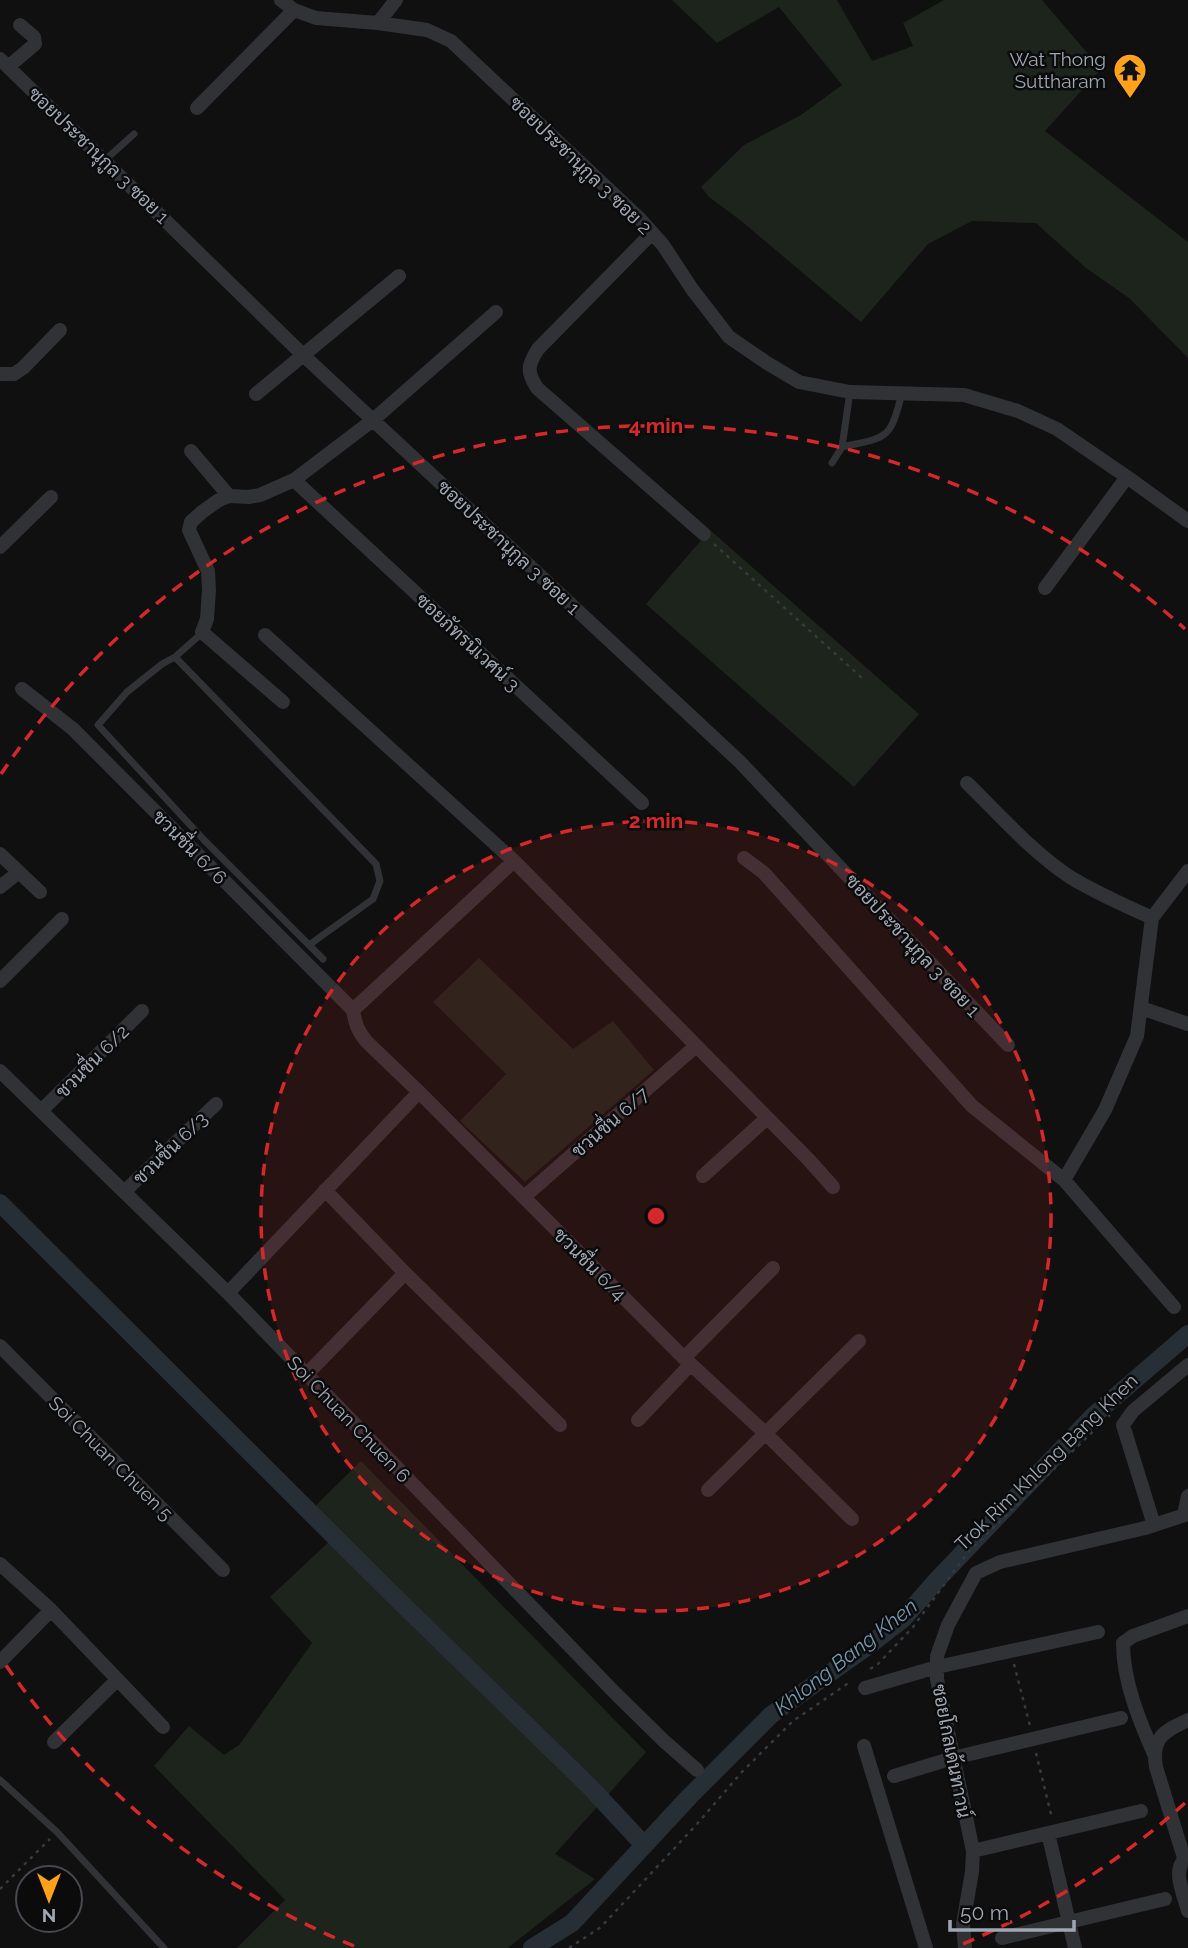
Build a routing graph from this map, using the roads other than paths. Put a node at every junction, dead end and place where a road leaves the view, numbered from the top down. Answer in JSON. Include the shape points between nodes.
{"nodes":[{"id":1,"x":281,"y":0,"type":"edge"},
{"id":2,"x":396,"y":0,"type":"edge"},
{"id":3,"x":294,"y":10,"type":"junction"},
{"id":4,"x":378,"y":23,"type":"junction"},
{"id":5,"x":20,"y":25,"type":"dead end"},
{"id":6,"x":4,"y":63,"type":"edge"},
{"id":7,"x":197,"y":108,"type":"dead end"},
{"id":8,"x":134,"y":134,"type":"dead end"},
{"id":9,"x":105,"y":160,"type":"junction"},
{"id":10,"x":652,"y":233,"type":"junction"},
{"id":11,"x":399,"y":276,"type":"dead end"},
{"id":12,"x":496,"y":312,"type":"dead end"},
{"id":13,"x":60,"y":330,"type":"dead end"},
{"id":14,"x":303,"y":355,"type":"junction"},
{"id":15,"x":0,"y":374,"type":"edge"},
{"id":16,"x":850,"y":392,"type":"junction"},
{"id":17,"x":902,"y":393,"type":"junction"},
{"id":18,"x":256,"y":394,"type":"dead end"},
{"id":19,"x":373,"y":420,"type":"junction"},
{"id":20,"x":842,"y":447,"type":"junction"},
{"id":21,"x":191,"y":451,"type":"dead end"},
{"id":22,"x":832,"y":463,"type":"dead end"},
{"id":23,"x":1127,"y":477,"type":"junction"},
{"id":24,"x":293,"y":480,"type":"junction"},
{"id":25,"x":229,"y":496,"type":"junction"},
{"id":26,"x":51,"y":498,"type":"dead end"},
{"id":27,"x":1188,"y":521,"type":"edge"},
{"id":28,"x":704,"y":534,"type":"road end"},
{"id":29,"x":0,"y":547,"type":"edge"},
{"id":30,"x":1045,"y":588,"type":"dead end"},
{"id":31,"x":202,"y":632,"type":"junction"},
{"id":32,"x":265,"y":635,"type":"dead end"},
{"id":33,"x":175,"y":656,"type":"junction"},
{"id":34,"x":23,"y":689,"type":"dead end"},
{"id":35,"x":283,"y":702,"type":"dead end"},
{"id":36,"x":967,"y":783,"type":"dead end"},
{"id":37,"x":642,"y":803,"type":"dead end"},
{"id":38,"x":0,"y":854,"type":"edge"},
{"id":39,"x":744,"y":858,"type":"dead end"},
{"id":40,"x":514,"y":862,"type":"junction"},
{"id":41,"x":1188,"y":871,"type":"edge"},
{"id":42,"x":19,"y":872,"type":"junction"},
{"id":43,"x":0,"y":887,"type":"edge"},
{"id":44,"x":40,"y":892,"type":"dead end"},
{"id":45,"x":1152,"y":918,"type":"junction"},
{"id":46,"x":62,"y":919,"type":"dead end"},
{"id":47,"x":309,"y":945,"type":"junction"},
{"id":48,"x":323,"y":959,"type":"dead end"},
{"id":49,"x":0,"y":981,"type":"edge"},
{"id":50,"x":1141,"y":1008,"type":"junction"},
{"id":51,"x":353,"y":1010,"type":"junction"},
{"id":52,"x":142,"y":1011,"type":"dead end"},
{"id":53,"x":1188,"y":1024,"type":"edge"},
{"id":54,"x":1008,"y":1045,"type":"dead end"},
{"id":55,"x":696,"y":1046,"type":"junction"},
{"id":56,"x":0,"y":1070,"type":"edge"},
{"id":57,"x":419,"y":1092,"type":"junction"},
{"id":58,"x":216,"y":1104,"type":"dead end"},
{"id":59,"x":41,"y":1111,"type":"junction"},
{"id":60,"x":767,"y":1118,"type":"junction"},
{"id":61,"x":703,"y":1176,"type":"dead end"},
{"id":62,"x":1064,"y":1180,"type":"junction"},
{"id":63,"x":833,"y":1187,"type":"dead end"},
{"id":64,"x":325,"y":1190,"type":"junction"},
{"id":65,"x":124,"y":1192,"type":"junction"},
{"id":66,"x":524,"y":1197,"type":"junction"},
{"id":67,"x":774,"y":1268,"type":"dead end"},
{"id":68,"x":405,"y":1272,"type":"junction"},
{"id":69,"x":228,"y":1293,"type":"junction"},
{"id":70,"x":1174,"y":1307,"type":"dead end"},
{"id":71,"x":859,"y":1341,"type":"dead end"},
{"id":72,"x":0,"y":1346,"type":"edge"},
{"id":73,"x":687,"y":1361,"type":"junction"},
{"id":74,"x":1188,"y":1365,"type":"edge"},
{"id":75,"x":306,"y":1375,"type":"junction"},
{"id":76,"x":638,"y":1420,"type":"dead end"},
{"id":77,"x":559,"y":1425,"type":"dead end"},
{"id":78,"x":764,"y":1432,"type":"junction"},
{"id":79,"x":708,"y":1490,"type":"dead end"},
{"id":80,"x":1188,"y":1496,"type":"edge"},
{"id":81,"x":1186,"y":1515,"type":"edge"},
{"id":82,"x":852,"y":1519,"type":"dead end"},
{"id":83,"x":1154,"y":1525,"type":"junction"},
{"id":84,"x":0,"y":1564,"type":"edge"},
{"id":85,"x":223,"y":1570,"type":"dead end"},
{"id":86,"x":51,"y":1610,"type":"junction"},
{"id":87,"x":1188,"y":1616,"type":"edge"},
{"id":88,"x":1098,"y":1632,"type":"dead end"},
{"id":89,"x":0,"y":1662,"type":"edge"},
{"id":90,"x":937,"y":1667,"type":"junction"},
{"id":91,"x":117,"y":1680,"type":"junction"},
{"id":92,"x":861,"y":1683,"type":"road end"},
{"id":93,"x":1121,"y":1718,"type":"dead end"},
{"id":94,"x":1188,"y":1720,"type":"edge"},
{"id":95,"x":163,"y":1727,"type":"dead end"},
{"id":96,"x":54,"y":1742,"type":"dead end"},
{"id":97,"x":864,"y":1746,"type":"dead end"},
{"id":98,"x":1154,"y":1754,"type":"junction"},
{"id":99,"x":953,"y":1758,"type":"junction"},
{"id":100,"x":697,"y":1770,"type":"dead end"},
{"id":101,"x":894,"y":1776,"type":"dead end"},
{"id":102,"x":0,"y":1780,"type":"edge"},
{"id":103,"x":1141,"y":1811,"type":"dead end"},
{"id":104,"x":1048,"y":1833,"type":"junction"},
{"id":105,"x":973,"y":1851,"type":"junction"},
{"id":106,"x":1186,"y":1857,"type":"edge"},
{"id":107,"x":1166,"y":1899,"type":"dead end"},
{"id":108,"x":1188,"y":1911,"type":"edge"},
{"id":109,"x":1069,"y":1922,"type":"junction"},
{"id":110,"x":1002,"y":1938,"type":"dead end"},
{"id":111,"x":164,"y":1948,"type":"edge"},
{"id":112,"x":926,"y":1948,"type":"edge"},
{"id":113,"x":965,"y":1948,"type":"edge"},
{"id":114,"x":1075,"y":1948,"type":"edge"}],
"edges":[{"from":1,"to":3,"type":"street","name":"ซอยประชานุกูล 3 ซอย 2"},
{"from":2,"to":4,"type":"street"},
{"from":3,"to":4,"type":"street","name":"ซอยประชานุกูล 3 ซอย 2","via":[[316,18]]},
{"from":3,"to":7,"type":"street"},
{"from":4,"to":10,"type":"street","name":"ซอยประชานุกูล 3 ซอย 2","via":[[427,30],[451,41]]},
{"from":5,"to":6,"type":"street","via":[[34,37],[35,44]]},
{"from":6,"to":9,"type":"street","name":"ซอยประชานุกูล 3 ซอย 1"},
{"from":8,"to":9,"type":"lane"},
{"from":9,"to":14,"type":"street","name":"ซอยประชานุกูล 3 ซอย 1"},
{"from":10,"to":16,"type":"street","name":"ซอยประชานุกูล 3 ซอย 2","via":[[729,337],[799,382]]},
{"from":10,"to":28,"type":"street","via":[[538,349],[530,362],[530,376],[537,388]]},
{"from":11,"to":14,"type":"street"},
{"from":12,"to":19,"type":"street"},
{"from":13,"to":15,"type":"street","via":[[23,368],[14,374]]},
{"from":14,"to":18,"type":"street"},
{"from":14,"to":19,"type":"street","name":"ซอยประชานุกูล 3 ซอย 1"},
{"from":16,"to":17,"type":"street","name":"ซอยประชานุกูล 3 ซอย 2"},
{"from":16,"to":20,"type":"lane"},
{"from":17,"to":20,"type":"lane","via":[[895,423],[885,435]]},
{"from":17,"to":23,"type":"street","name":"ซอยประชานุกูล 3 ซอย 2","via":[[964,395],[1018,411],[1056,429]]},
{"from":19,"to":24,"type":"street"},
{"from":19,"to":54,"type":"street","name":"ซอยประชานุกูล 3 ซอย 1","via":[[739,761]]},
{"from":20,"to":22,"type":"lane"},
{"from":21,"to":25,"type":"street"},
{"from":23,"to":27,"type":"street","name":"ซอยประชานุกูล 3 ซอย 2"},
{"from":23,"to":30,"type":"street"},
{"from":24,"to":25,"type":"street","via":[[260,495]]},
{"from":24,"to":37,"type":"street","name":"ซอยภัทรนิเวศน์ 3"},
{"from":25,"to":31,"type":"street","via":[[202,512],[189,530],[208,571],[208,609]]},
{"from":26,"to":29,"type":"street"},
{"from":31,"to":33,"type":"lane"},
{"from":31,"to":35,"type":"street"},
{"from":32,"to":40,"type":"street"},
{"from":33,"to":47,"type":"lane","via":[[376,864],[380,881],[373,899]]},
{"from":33,"to":47,"type":"lane","via":[[127,692],[98,725]]},
{"from":34,"to":51,"type":"street","name":"ชวนชื่น 6/6","via":[[73,729]]},
{"from":36,"to":45,"type":"street","via":[[1069,876]]},
{"from":38,"to":42,"type":"street"},
{"from":39,"to":62,"type":"street","via":[[764,873],[972,1106]]},
{"from":40,"to":51,"type":"street"},
{"from":40,"to":55,"type":"street"},
{"from":41,"to":45,"type":"street"},
{"from":42,"to":43,"type":"street"},
{"from":42,"to":44,"type":"street"},
{"from":45,"to":50,"type":"street"},
{"from":46,"to":49,"type":"street"},
{"from":47,"to":48,"type":"lane"},
{"from":50,"to":53,"type":"street"},
{"from":50,"to":62,"type":"street","via":[[1137,1036],[1105,1110]]},
{"from":51,"to":57,"type":"street","name":"ชวนชื่น 6/4","via":[[359,1033]]},
{"from":52,"to":59,"type":"street","name":"ชวนชื่น 6/2"},
{"from":55,"to":60,"type":"street"},
{"from":55,"to":66,"type":"street","name":"ชวนชื่น 6/7"},
{"from":56,"to":59,"type":"street","name":"Soi Chuan Chuen 6"},
{"from":57,"to":64,"type":"street"},
{"from":57,"to":66,"type":"street","name":"ชวนชื่น 6/4"},
{"from":58,"to":65,"type":"street","name":"ชวนชื่น 6/3"},
{"from":59,"to":65,"type":"street","name":"Soi Chuan Chuen 6"},
{"from":60,"to":61,"type":"street"},
{"from":60,"to":63,"type":"street"},
{"from":62,"to":70,"type":"street"},
{"from":64,"to":68,"type":"street"},
{"from":64,"to":69,"type":"street"},
{"from":65,"to":69,"type":"street","name":"Soi Chuan Chuen 6"},
{"from":66,"to":73,"type":"street","name":"ชวนชื่น 6/4"},
{"from":67,"to":73,"type":"street"},
{"from":68,"to":75,"type":"street"},
{"from":68,"to":77,"type":"street"},
{"from":69,"to":75,"type":"street","name":"Soi Chuan Chuen 6"},
{"from":71,"to":78,"type":"street"},
{"from":72,"to":85,"type":"street","name":"Soi Chuan Chuen 5"},
{"from":73,"to":76,"type":"street"},
{"from":73,"to":78,"type":"street","name":"ชวนชื่น 6/4"},
{"from":74,"to":83,"type":"street","via":[[1133,1410],[1123,1425]]},
{"from":75,"to":100,"type":"street","name":"Soi Chuan Chuen 6","via":[[616,1695]]},
{"from":78,"to":79,"type":"street"},
{"from":78,"to":82,"type":"street","name":"ชวนชื่น 6/4"},
{"from":80,"to":81,"type":"street"},
{"from":81,"to":83,"type":"street","name":"ซอยโกลเด้นทาวน์"},
{"from":83,"to":90,"type":"street","name":"ซอยโกลเด้นทาวน์","via":[[1000,1562],[976,1573],[948,1625]]},
{"from":84,"to":86,"type":"street"},
{"from":86,"to":89,"type":"street"},
{"from":86,"to":91,"type":"street"},
{"from":87,"to":98,"type":"street","via":[[1123,1643],[1140,1721]]},
{"from":88,"to":90,"type":"street"},
{"from":90,"to":92,"type":"street"},
{"from":90,"to":99,"type":"street","name":"ซอยโกลเด้นทาวน์"},
{"from":91,"to":95,"type":"street"},
{"from":91,"to":96,"type":"street"},
{"from":93,"to":99,"type":"street"},
{"from":94,"to":98,"type":"street","via":[[1168,1729],[1157,1741]]},
{"from":97,"to":112,"type":"street"},
{"from":98,"to":106,"type":"street"},
{"from":99,"to":101,"type":"street"},
{"from":99,"to":105,"type":"street","name":"ซอยโกลเด้นทาวน์"},
{"from":102,"to":111,"type":"lane","via":[[57,1832]]},
{"from":103,"to":104,"type":"street"},
{"from":104,"to":105,"type":"street"},
{"from":104,"to":109,"type":"street"},
{"from":105,"to":113,"type":"street","name":"ซอยโกลเด้นทาวน์","via":[[963,1924]]},
{"from":106,"to":108,"type":"street","via":[[1179,1876]]},
{"from":107,"to":109,"type":"street"},
{"from":109,"to":110,"type":"street"},
{"from":109,"to":114,"type":"street"}]}
